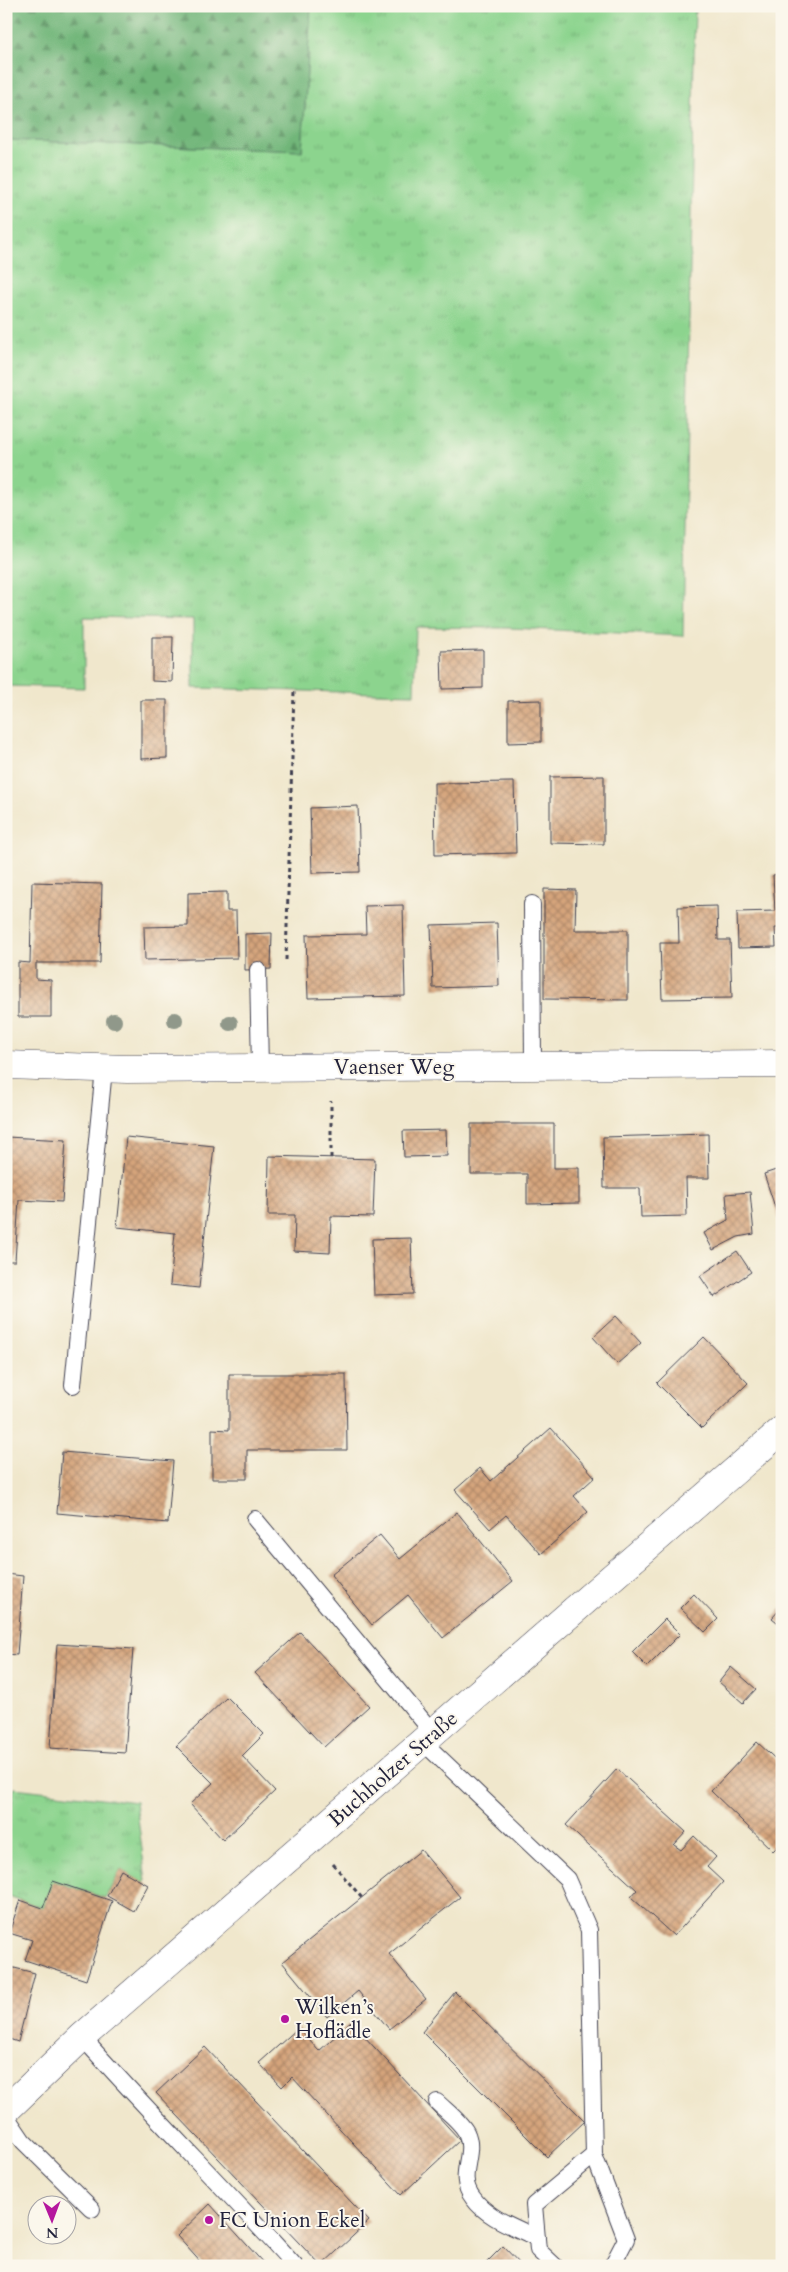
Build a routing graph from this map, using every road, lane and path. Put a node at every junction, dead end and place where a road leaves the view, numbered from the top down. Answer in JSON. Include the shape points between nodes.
{"nodes":[{"id":1,"x":294,"y":691,"type":"dead end"},
{"id":2,"x":532,"y":904,"type":"dead end"},
{"id":3,"x":286,"y":969,"type":"dead end"},
{"id":4,"x":258,"y":970,"type":"dead end"},
{"id":5,"x":782,"y":1064,"type":"edge"},
{"id":6,"x":6,"y":1065,"type":"edge"},
{"id":7,"x":532,"y":1066,"type":"junction"},
{"id":8,"x":260,"y":1068,"type":"junction"},
{"id":9,"x":332,"y":1068,"type":"junction"},
{"id":10,"x":104,"y":1069,"type":"junction"},
{"id":11,"x":331,"y":1158,"type":"dead end"},
{"id":12,"x":73,"y":1385,"type":"dead end"},
{"id":13,"x":782,"y":1430,"type":"edge"},
{"id":14,"x":255,"y":1519,"type":"dead end"},
{"id":15,"x":428,"y":1738,"type":"junction"},
{"id":16,"x":312,"y":1839,"type":"junction"},
{"id":17,"x":362,"y":1898,"type":"dead end"},
{"id":18,"x":82,"y":2036,"type":"junction"},
{"id":19,"x":437,"y":2102,"type":"dead end"},
{"id":20,"x":6,"y":2110,"type":"edge"},
{"id":21,"x":6,"y":2116,"type":"edge"},
{"id":22,"x":594,"y":2155,"type":"junction"},
{"id":23,"x":92,"y":2209,"type":"dead end"},
{"id":24,"x":537,"y":2238,"type":"junction"},
{"id":25,"x":295,"y":2266,"type":"edge"},
{"id":26,"x":555,"y":2266,"type":"edge"},
{"id":27,"x":612,"y":2266,"type":"edge"}],
"edges":[{"from":1,"to":3,"type":"path"},
{"from":2,"to":7,"type":"lane"},
{"from":4,"to":8,"type":"lane"},
{"from":5,"to":7,"type":"street","name":"Vaenser Weg"},
{"from":6,"to":10,"type":"street","name":"Vaenser Weg"},
{"from":7,"to":9,"type":"street","name":"Vaenser Weg"},
{"from":8,"to":9,"type":"street","name":"Vaenser Weg"},
{"from":8,"to":10,"type":"street","name":"Vaenser Weg"},
{"from":9,"to":11,"type":"path"},
{"from":10,"to":12,"type":"lane"},
{"from":13,"to":15,"type":"street","name":"Buchholzer Straße"},
{"from":14,"to":15,"type":"lane"},
{"from":15,"to":16,"type":"street","name":"Buchholzer Straße"},
{"from":15,"to":22,"type":"lane","via":[[567,1879],[589,1930]]},
{"from":16,"to":17,"type":"path"},
{"from":16,"to":18,"type":"street","name":"Buchholzer Straße"},
{"from":18,"to":20,"type":"street","name":"Buchholzer Straße"},
{"from":18,"to":25,"type":"lane","via":[[142,2105],[226,2188]]},
{"from":19,"to":24,"type":"lane","via":[[466,2131],[470,2150],[464,2175],[472,2197],[489,2214]]},
{"from":21,"to":23,"type":"lane","via":[[23,2141]]},
{"from":22,"to":24,"type":"lane","via":[[534,2205]]},
{"from":22,"to":27,"type":"lane","via":[[626,2239]]},
{"from":24,"to":26,"type":"lane","via":[[538,2250]]}]}
